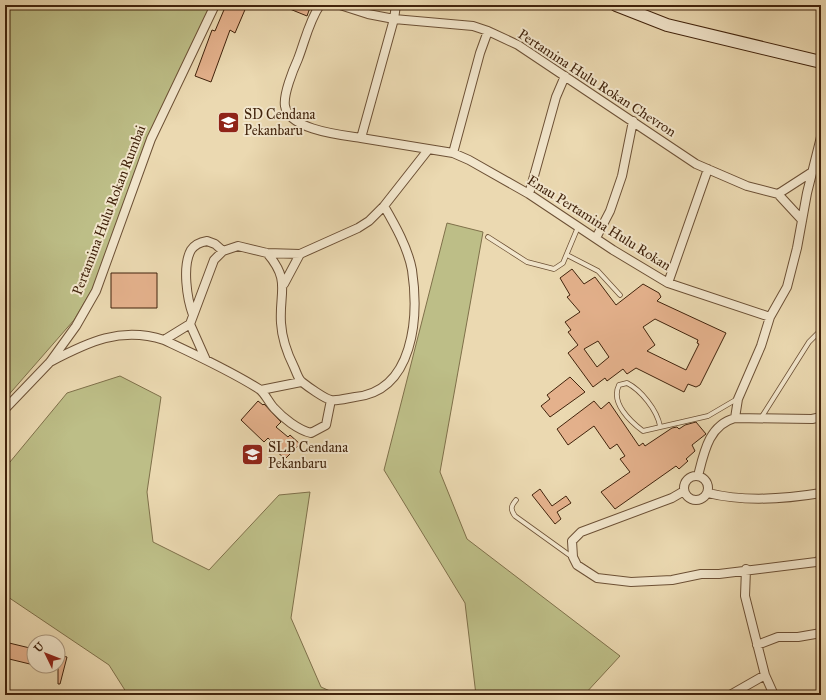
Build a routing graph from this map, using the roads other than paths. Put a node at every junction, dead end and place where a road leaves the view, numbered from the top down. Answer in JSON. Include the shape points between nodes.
{"nodes":[{"id":1,"x":215,"y":5,"type":"edge"},
{"id":2,"x":320,"y":5,"type":"edge"},
{"id":3,"x":340,"y":5,"type":"edge"},
{"id":4,"x":396,"y":5,"type":"edge"},
{"id":5,"x":616,"y":5,"type":"edge"},
{"id":6,"x":394,"y":19,"type":"junction"},
{"id":7,"x":488,"y":31,"type":"junction"},
{"id":8,"x":821,"y":62,"type":"edge"},
{"id":9,"x":565,"y":76,"type":"junction"},
{"id":10,"x":633,"y":121,"type":"junction"},
{"id":11,"x":821,"y":137,"type":"edge"},
{"id":12,"x":361,"y":138,"type":"junction"},
{"id":13,"x":428,"y":150,"type":"junction"},
{"id":14,"x":453,"y":153,"type":"junction"},
{"id":15,"x":708,"y":169,"type":"junction"},
{"id":16,"x":812,"y":172,"type":"junction"},
{"id":17,"x":529,"y":194,"type":"junction"},
{"id":18,"x":778,"y":194,"type":"junction"},
{"id":19,"x":384,"y":206,"type":"junction"},
{"id":20,"x":802,"y":220,"type":"junction"},
{"id":21,"x":578,"y":226,"type":"junction"},
{"id":22,"x":488,"y":236,"type":"dead end"},
{"id":23,"x":596,"y":238,"type":"junction"},
{"id":24,"x":222,"y":251,"type":"junction"},
{"id":25,"x":267,"y":253,"type":"junction"},
{"id":26,"x":300,"y":254,"type":"junction"},
{"id":27,"x":567,"y":255,"type":"junction"},
{"id":28,"x":668,"y":283,"type":"junction"},
{"id":29,"x":284,"y":284,"type":"junction"},
{"id":30,"x":620,"y":295,"type":"dead end"},
{"id":31,"x":193,"y":315,"type":"junction"},
{"id":32,"x":770,"y":317,"type":"junction"},
{"id":33,"x":190,"y":324,"type":"junction"},
{"id":34,"x":821,"y":330,"type":"edge"},
{"id":35,"x":164,"y":340,"type":"junction"},
{"id":36,"x":206,"y":360,"type":"junction"},
{"id":37,"x":50,"y":362,"type":"junction"},
{"id":38,"x":301,"y":382,"type":"junction"},
{"id":39,"x":261,"y":390,"type":"junction"},
{"id":40,"x":738,"y":399,"type":"junction"},
{"id":41,"x":330,"y":400,"type":"junction"},
{"id":42,"x":5,"y":409,"type":"edge"},
{"id":43,"x":821,"y":417,"type":"edge"},
{"id":44,"x":735,"y":418,"type":"junction"},
{"id":45,"x":760,"y":418,"type":"junction"},
{"id":46,"x":660,"y":426,"type":"junction"},
{"id":47,"x":698,"y":476,"type":"junction"},
{"id":48,"x":684,"y":491,"type":"junction"},
{"id":49,"x":821,"y":493,"type":"edge"},
{"id":50,"x":708,"y":494,"type":"junction"},
{"id":51,"x":516,"y":500,"type":"dead end"},
{"id":52,"x":572,"y":557,"type":"junction"},
{"id":53,"x":821,"y":560,"type":"edge"},
{"id":54,"x":746,"y":569,"type":"junction"},
{"id":55,"x":821,"y":633,"type":"edge"},
{"id":56,"x":757,"y":645,"type":"junction"},
{"id":57,"x":765,"y":675,"type":"junction"},
{"id":58,"x":730,"y":695,"type":"edge"},
{"id":59,"x":774,"y":695,"type":"edge"}],
"edges":[{"from":1,"to":37,"type":"street","name":"Pertamina Hulu Rokan Rumbai","via":[[151,139],[96,291],[76,326]]},
{"from":2,"to":12,"type":"street","via":[[294,69],[285,106],[292,118],[309,127]]},
{"from":3,"to":6,"type":"street","name":"Pertamina Hulu Rokan Chevron"},
{"from":4,"to":6,"type":"street"},
{"from":5,"to":8,"type":"street","via":[[667,25]]},
{"from":6,"to":7,"type":"street","name":"Pertamina Hulu Rokan Chevron","via":[[473,26]]},
{"from":6,"to":12,"type":"street"},
{"from":7,"to":9,"type":"street","name":"Pertamina Hulu Rokan Chevron","via":[[518,45]]},
{"from":7,"to":14,"type":"street"},
{"from":9,"to":10,"type":"street","name":"Pertamina Hulu Rokan Chevron"},
{"from":9,"to":17,"type":"street","via":[[556,97]]},
{"from":10,"to":15,"type":"street","name":"Pertamina Hulu Rokan Chevron","via":[[696,164]]},
{"from":10,"to":23,"type":"street","via":[[622,176],[610,211]]},
{"from":11,"to":16,"type":"street"},
{"from":12,"to":13,"type":"street","name":"Enau Pertamina Hulu Rokan"},
{"from":13,"to":14,"type":"street","name":"Enau Pertamina Hulu Rokan"},
{"from":13,"to":19,"type":"street"},
{"from":14,"to":17,"type":"street","name":"Enau Pertamina Hulu Rokan"},
{"from":15,"to":18,"type":"street","name":"Pertamina Hulu Rokan Chevron","via":[[747,186]]},
{"from":15,"to":28,"type":"street"},
{"from":16,"to":18,"type":"street"},
{"from":16,"to":20,"type":"street"},
{"from":17,"to":21,"type":"street","name":"Enau Pertamina Hulu Rokan"},
{"from":18,"to":20,"type":"street"},
{"from":19,"to":26,"type":"street","via":[[358,228]]},
{"from":19,"to":41,"type":"street","via":[[394,222],[412,269],[415,317],[412,339],[390,382],[375,393]]},
{"from":20,"to":32,"type":"street","via":[[787,287]]},
{"from":21,"to":23,"type":"street","name":"Enau Pertamina Hulu Rokan"},
{"from":21,"to":27,"type":"lane"},
{"from":22,"to":27,"type":"lane","via":[[527,262],[543,267],[554,269],[563,263]]},
{"from":23,"to":28,"type":"street","name":"Enau Pertamina Hulu Rokan"},
{"from":24,"to":25,"type":"street","via":[[238,246]]},
{"from":24,"to":31,"type":"street","via":[[214,260]]},
{"from":24,"to":31,"type":"street","via":[[207,241],[191,250],[187,267],[187,289]]},
{"from":25,"to":26,"type":"street"},
{"from":25,"to":29,"type":"street","via":[[278,267]]},
{"from":26,"to":29,"type":"street"},
{"from":27,"to":30,"type":"lane","via":[[598,271]]},
{"from":28,"to":32,"type":"street","name":"Enau Pertamina Hulu Rokan"},
{"from":29,"to":38,"type":"street","via":[[281,323],[284,344]]},
{"from":31,"to":33,"type":"street"},
{"from":32,"to":40,"type":"street","via":[[761,346]]},
{"from":33,"to":35,"type":"street"},
{"from":33,"to":36,"type":"street"},
{"from":34,"to":45,"type":"lane","via":[[809,342]]},
{"from":35,"to":36,"type":"street"},
{"from":35,"to":37,"type":"street","via":[[134,334],[103,338],[78,347]]},
{"from":36,"to":39,"type":"street"},
{"from":37,"to":42,"type":"street","name":"Pertamina Hulu Rokan Rumbai"},
{"from":38,"to":39,"type":"street"},
{"from":38,"to":41,"type":"street"},
{"from":39,"to":41,"type":"street","via":[[282,417],[311,433],[326,424]]},
{"from":40,"to":44,"type":"street"},
{"from":40,"to":46,"type":"lane","via":[[708,416]]},
{"from":43,"to":45,"type":"street"},
{"from":44,"to":45,"type":"street"},
{"from":44,"to":47,"type":"street","via":[[725,421],[714,430],[704,451]]},
{"from":46,"to":46,"type":"lane","via":[[651,431],[643,431],[633,423],[625,415],[617,399],[616,390],[619,385],[627,383],[635,387],[653,410]]},
{"from":47,"to":48,"type":"street","via":[[690,477],[685,483]]},
{"from":47,"to":50,"type":"street","via":[[705,479],[709,486]]},
{"from":48,"to":50,"type":"street","via":[[687,497],[698,501]]},
{"from":48,"to":52,"type":"street","via":[[672,498],[581,532],[572,542]]},
{"from":49,"to":50,"type":"street","via":[[804,496],[728,498]]},
{"from":51,"to":52,"type":"lane","via":[[511,510],[515,516]]},
{"from":52,"to":54,"type":"street","via":[[577,565],[597,578],[631,582],[672,580]]},
{"from":53,"to":54,"type":"street"},
{"from":54,"to":56,"type":"street","via":[[745,596]]},
{"from":55,"to":56,"type":"street","via":[[778,637]]},
{"from":56,"to":57,"type":"street"},
{"from":57,"to":58,"type":"street"},
{"from":57,"to":59,"type":"street"}]}
